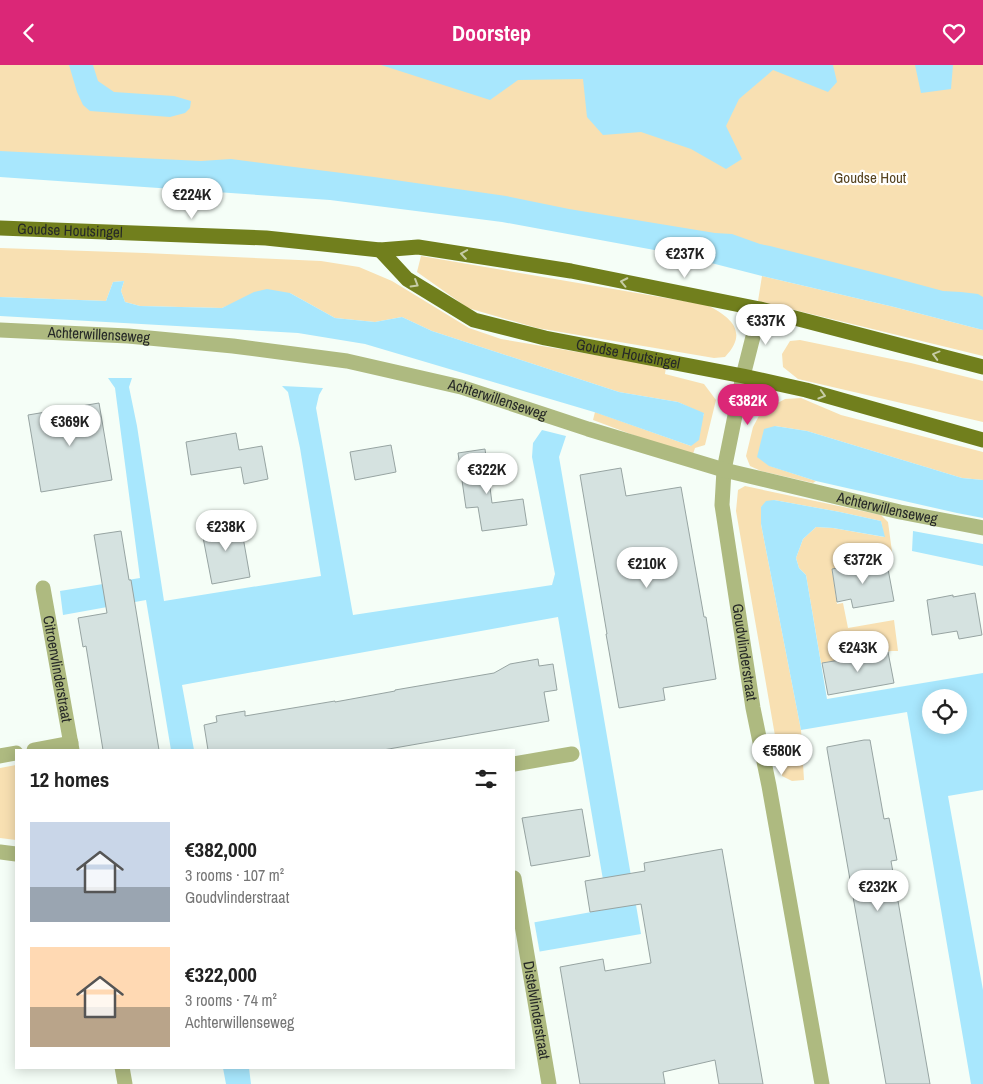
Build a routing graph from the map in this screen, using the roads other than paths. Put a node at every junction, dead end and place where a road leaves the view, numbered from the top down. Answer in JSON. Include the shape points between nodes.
{"nodes":[{"id":1,"x":0,"y":228,"type":"edge"},
{"id":2,"x":380,"y":250,"type":"junction"},
{"id":3,"x":760,"y":309,"type":"junction"},
{"id":4,"x":0,"y":330,"type":"edge"},
{"id":5,"x":983,"y":367,"type":"edge"},
{"id":6,"x":743,"y":376,"type":"junction"},
{"id":7,"x":983,"y":439,"type":"edge"},
{"id":8,"x":724,"y":470,"type":"junction"},
{"id":9,"x":983,"y":528,"type":"edge"},
{"id":10,"x":43,"y":588,"type":"dead end"},
{"id":11,"x":72,"y":747,"type":"edge"},
{"id":12,"x":47,"y":749,"type":"edge"},
{"id":13,"x":15,"y":753,"type":"edge"},
{"id":14,"x":572,"y":754,"type":"dead end"},
{"id":15,"x":0,"y":756,"type":"edge"},
{"id":16,"x":515,"y":764,"type":"edge"},
{"id":17,"x":0,"y":852,"type":"edge"},
{"id":18,"x":15,"y":854,"type":"edge"},
{"id":19,"x":515,"y":883,"type":"edge"},
{"id":20,"x":122,"y":1069,"type":"edge"},
{"id":21,"x":125,"y":1084,"type":"edge"},
{"id":22,"x":549,"y":1084,"type":"edge"},
{"id":23,"x":822,"y":1084,"type":"edge"}],
"edges":[{"from":1,"to":2,"type":"main road","name":"Goudse Houtsingel","via":[[266,238]]},
{"from":3,"to":2,"type":"main road","name":"Goudse Houtsingel","one_way":true,"via":[[561,269],[418,247]]},
{"from":2,"to":6,"type":"main road","name":"Goudse Houtsingel","one_way":true,"via":[[407,279],[474,320],[545,338]]},
{"from":5,"to":3,"type":"main road","name":"Goudse Houtsingel","one_way":true},
{"from":3,"to":6,"type":"street","name":"Goudvlinderstraat"},
{"from":4,"to":8,"type":"street","name":"Achterwillenseweg","via":[[128,336],[347,361],[460,387]]},
{"from":6,"to":7,"type":"main road","name":"Goudse Houtsingel","one_way":true},
{"from":6,"to":8,"type":"street","name":"Goudvlinderstraat"},
{"from":8,"to":9,"type":"street","name":"Achterwillenseweg","via":[[900,512]]},
{"from":8,"to":23,"type":"street","name":"Goudvlinderstraat","via":[[722,505],[752,699]]},
{"from":10,"to":11,"type":"street","name":"Citroenvlinderstraat"},
{"from":11,"to":12,"type":"street"},
{"from":13,"to":15,"type":"street"},
{"from":14,"to":16,"type":"street"},
{"from":17,"to":18,"type":"street"},
{"from":19,"to":22,"type":"street","name":"Distelvlinderstraat"},
{"from":20,"to":21,"type":"street"}]}
